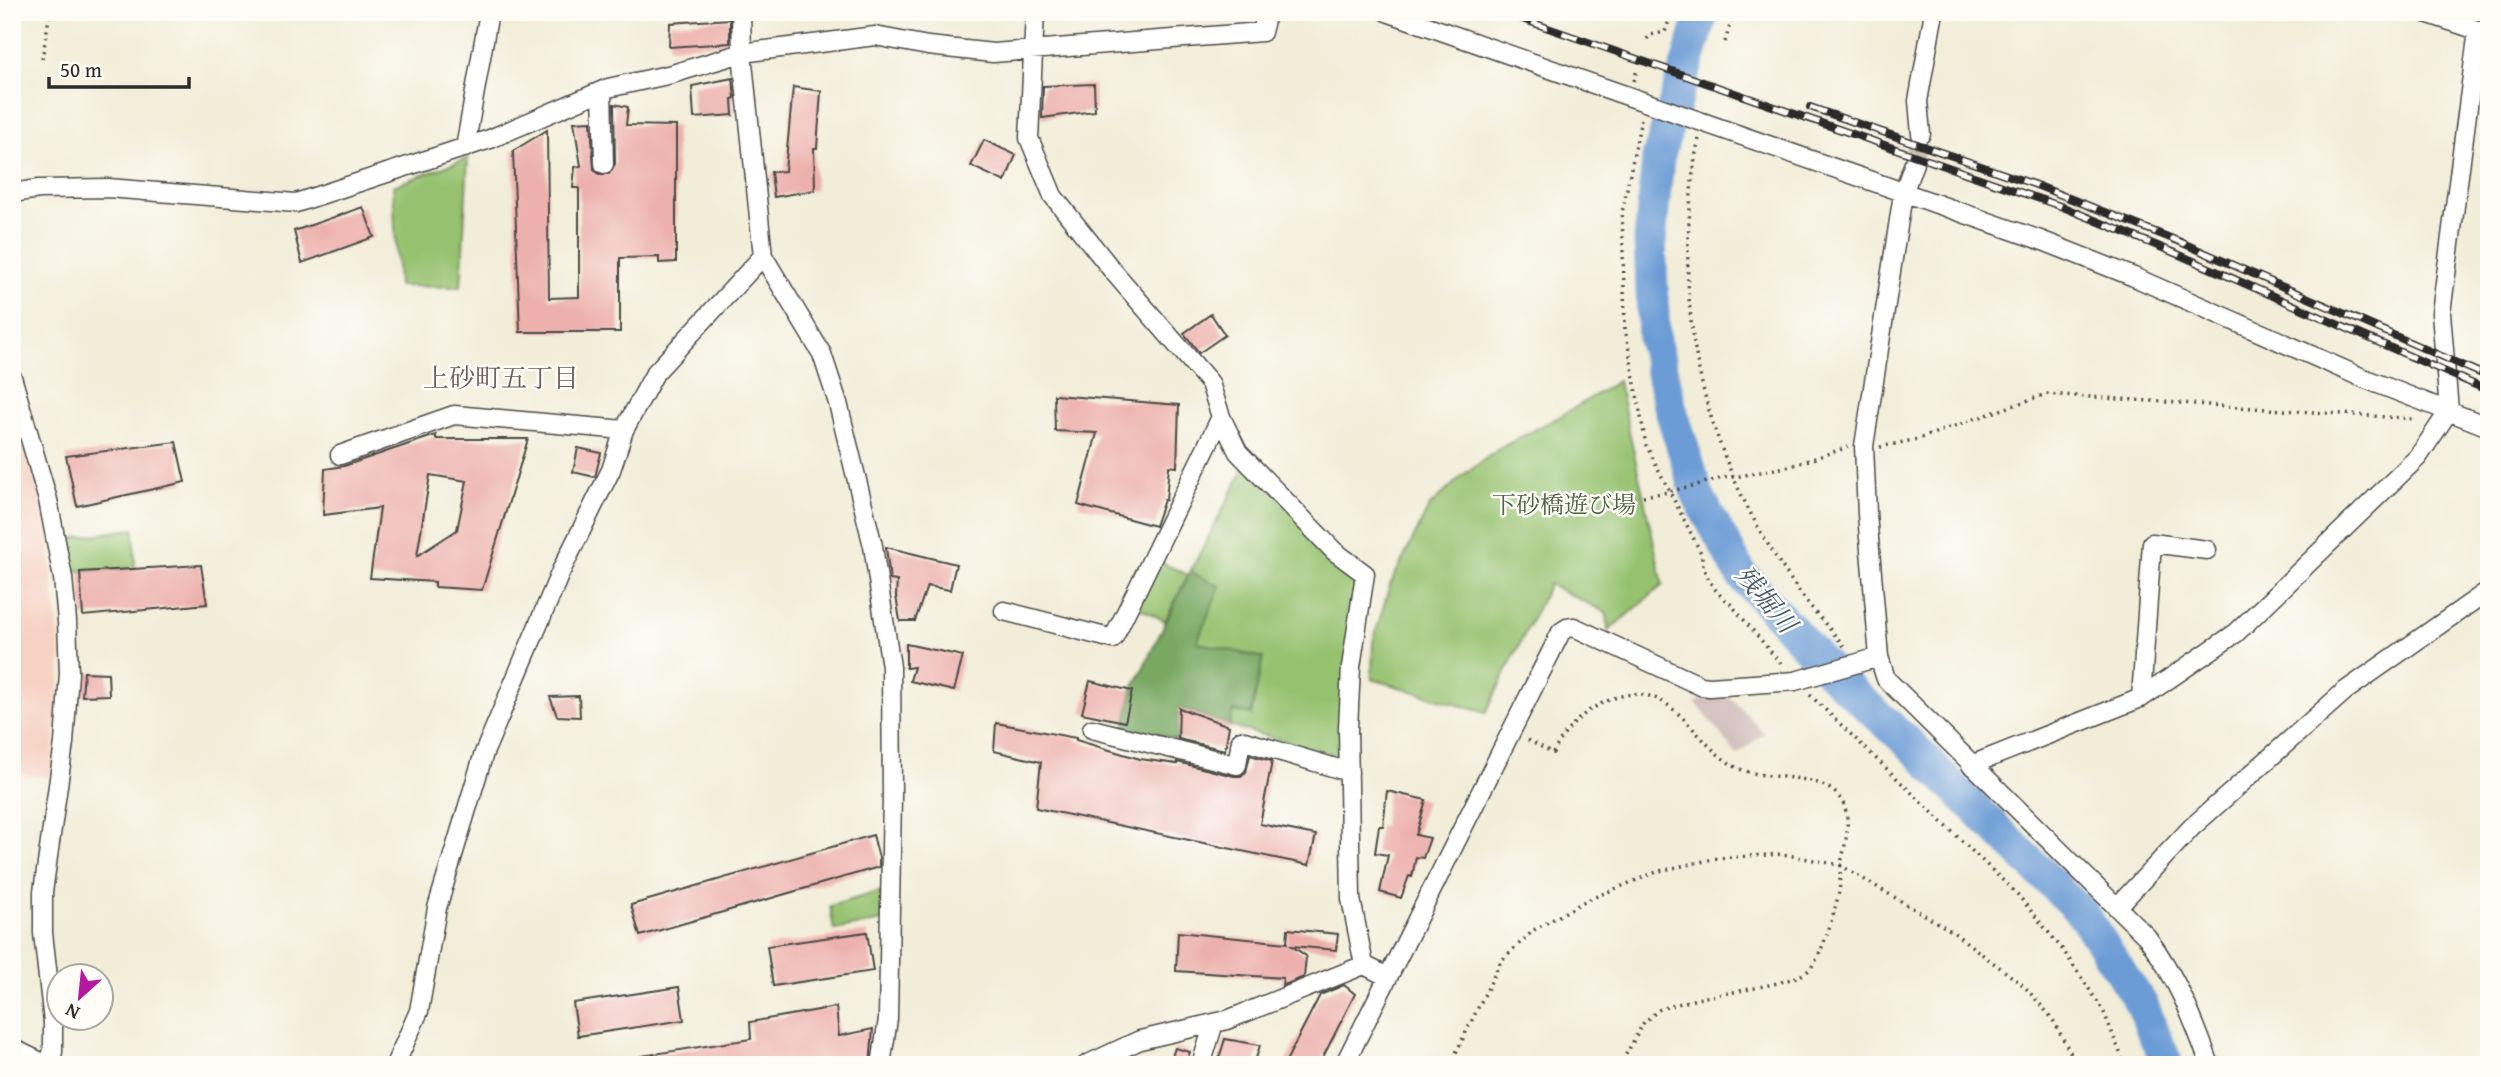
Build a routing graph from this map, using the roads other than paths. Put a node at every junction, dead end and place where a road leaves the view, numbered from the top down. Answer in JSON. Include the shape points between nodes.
{"nodes":[{"id":1,"x":489,"y":12,"type":"edge"},
{"id":2,"x":741,"y":12,"type":"edge"},
{"id":3,"x":1035,"y":12,"type":"edge"},
{"id":4,"x":1267,"y":12,"type":"edge"},
{"id":5,"x":1387,"y":12,"type":"edge"},
{"id":6,"x":1934,"y":12,"type":"edge"},
{"id":7,"x":2423,"y":12,"type":"edge"},
{"id":8,"x":2483,"y":32,"type":"edge"},
{"id":9,"x":1033,"y":50,"type":"junction"},
{"id":10,"x":742,"y":53,"type":"junction"},
{"id":11,"x":602,"y":91,"type":"junction"},
{"id":12,"x":1921,"y":134,"type":"tunnel mouth"},
{"id":13,"x":465,"y":148,"type":"junction"},
{"id":14,"x":1914,"y":163,"type":"tunnel mouth"},
{"id":15,"x":604,"y":164,"type":"dead end"},
{"id":16,"x":12,"y":192,"type":"edge"},
{"id":17,"x":1903,"y":194,"type":"junction"},
{"id":18,"x":764,"y":256,"type":"junction"},
{"id":19,"x":12,"y":377,"type":"edge"},
{"id":20,"x":2449,"y":411,"type":"junction"},
{"id":21,"x":1221,"y":417,"type":"junction"},
{"id":22,"x":2489,"y":427,"type":"edge"},
{"id":23,"x":624,"y":430,"type":"junction"},
{"id":24,"x":340,"y":455,"type":"dead end"},
{"id":25,"x":2207,"y":550,"type":"dead end"},
{"id":26,"x":2489,"y":590,"type":"edge"},
{"id":27,"x":1004,"y":611,"type":"dead end"},
{"id":28,"x":1879,"y":657,"type":"junction"},
{"id":29,"x":2141,"y":698,"type":"junction"},
{"id":30,"x":1092,"y":729,"type":"dead end"},
{"id":31,"x":1971,"y":765,"type":"junction"},
{"id":32,"x":1349,"y":772,"type":"junction"},
{"id":33,"x":2118,"y":906,"type":"junction"},
{"id":34,"x":1364,"y":965,"type":"junction"},
{"id":35,"x":1388,"y":977,"type":"junction"},
{"id":36,"x":1214,"y":1023,"type":"junction"},
{"id":37,"x":12,"y":1048,"type":"edge"},
{"id":38,"x":399,"y":1062,"type":"edge"},
{"id":39,"x":47,"y":1065,"type":"edge"},
{"id":40,"x":881,"y":1065,"type":"edge"},
{"id":41,"x":1086,"y":1065,"type":"edge"},
{"id":42,"x":1201,"y":1065,"type":"edge"},
{"id":43,"x":1344,"y":1065,"type":"edge"},
{"id":44,"x":2210,"y":1065,"type":"edge"}],
"edges":[{"from":1,"to":13,"type":"street"},
{"from":2,"to":10,"type":"street"},
{"from":3,"to":9,"type":"street"},
{"from":4,"to":9,"type":"street","via":[[1262,32]]},
{"from":5,"to":17,"type":"street","via":[[1648,110]]},
{"from":6,"to":12,"type":"street","via":[[1918,101]]},
{"from":7,"to":8,"type":"street"},
{"from":8,"to":20,"type":"street","via":[[2441,313]]},
{"from":9,"to":10,"type":"street","via":[[981,53],[875,36]]},
{"from":9,"to":21,"type":"street","via":[[1029,138],[1053,196],[1210,383]]},
{"from":10,"to":11,"type":"street"},
{"from":10,"to":18,"type":"street"},
{"from":11,"to":13,"type":"street"},
{"from":11,"to":15,"type":"street"},
{"from":13,"to":16,"type":"street","via":[[296,203],[108,188]]},
{"from":14,"to":17,"type":"street"},
{"from":17,"to":20,"type":"street","via":[[2043,241]]},
{"from":17,"to":28,"type":"street","via":[[1864,446]]},
{"from":18,"to":23,"type":"street","via":[[655,373]]},
{"from":18,"to":40,"type":"street","via":[[822,354],[834,391],[873,546],[891,667],[888,1006]]},
{"from":19,"to":39,"type":"street","via":[[48,500],[67,621],[64,743],[43,892],[54,1022],[53,1052]]},
{"from":20,"to":22,"type":"street"},
{"from":20,"to":29,"type":"street","via":[[2418,457],[2236,633]]},
{"from":21,"to":27,"type":"street","via":[[1113,639]]},
{"from":21,"to":32,"type":"street","via":[[1238,452],[1334,551],[1365,574],[1351,667]]},
{"from":23,"to":24,"type":"street","via":[[454,415]]},
{"from":23,"to":38,"type":"street","via":[[611,470],[561,571],[484,753],[437,908],[419,1011]]},
{"from":25,"to":29,"type":"street","via":[[2152,543]]},
{"from":26,"to":33,"type":"street","via":[[2345,691],[2192,827]]},
{"from":28,"to":31,"type":"street","via":[[1886,679]]},
{"from":28,"to":35,"type":"street","via":[[1852,657],[1805,684],[1701,686],[1595,636],[1567,628],[1561,632]]},
{"from":29,"to":31,"type":"street"},
{"from":30,"to":32,"type":"street","via":[[1237,765],[1241,740]]},
{"from":31,"to":33,"type":"street"},
{"from":32,"to":34,"type":"street","via":[[1351,899]]},
{"from":33,"to":44,"type":"street","via":[[2147,937],[2175,979]]},
{"from":34,"to":35,"type":"street"},
{"from":34,"to":36,"type":"street"},
{"from":35,"to":43,"type":"street"},
{"from":36,"to":41,"type":"street","via":[[1140,1040]]},
{"from":36,"to":42,"type":"street"},
{"from":37,"to":39,"type":"street"}]}
